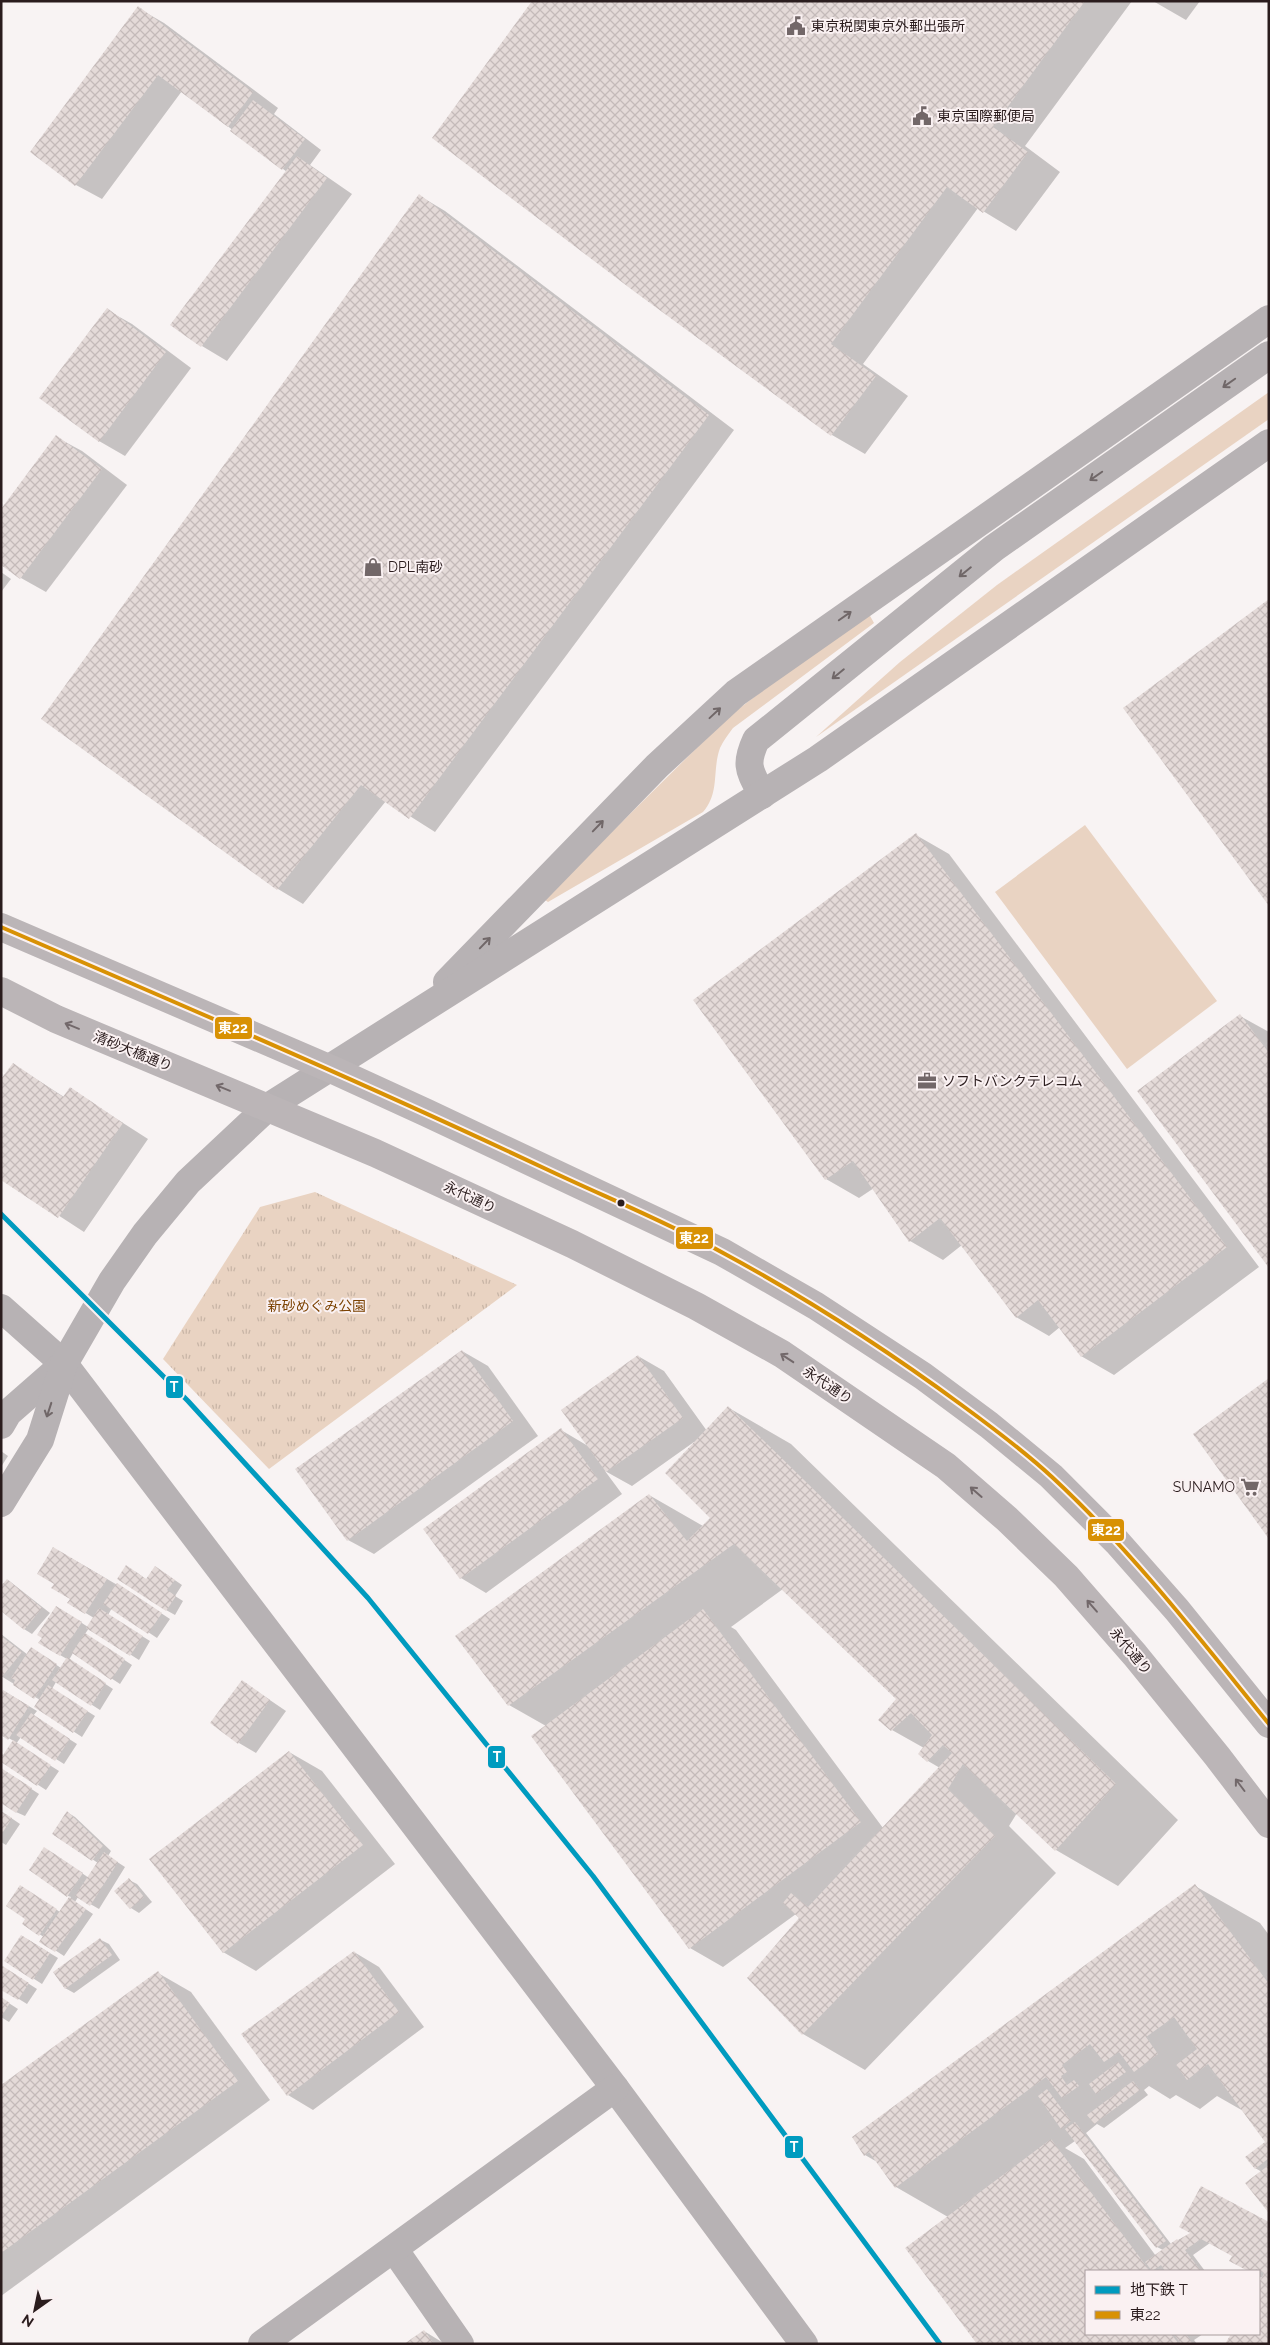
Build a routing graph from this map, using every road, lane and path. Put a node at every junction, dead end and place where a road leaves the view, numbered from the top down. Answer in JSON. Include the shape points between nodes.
{"nodes":[{"id":1,"x":1269,"y":319,"type":"edge"},
{"id":2,"x":1269,"y":355,"type":"edge"},
{"id":3,"x":1269,"y":443,"type":"edge"},
{"id":4,"x":762,"y":795,"type":"junction"},
{"id":5,"x":1,"y":927,"type":"edge"},
{"id":6,"x":1,"y":991,"type":"edge"},
{"id":7,"x":414,"y":1015,"type":"junction"},
{"id":8,"x":331,"y":1069,"type":"junction"},
{"id":9,"x":268,"y":1107,"type":"junction"},
{"id":10,"x":1,"y":1308,"type":"edge"},
{"id":11,"x":64,"y":1364,"type":"junction"},
{"id":12,"x":1,"y":1425,"type":"edge"},
{"id":13,"x":1,"y":1503,"type":"edge"},
{"id":14,"x":1269,"y":1724,"type":"edge"},
{"id":15,"x":1269,"y":1824,"type":"edge"},
{"id":16,"x":615,"y":2088,"type":"junction"},
{"id":17,"x":394,"y":2249,"type":"junction"},
{"id":18,"x":262,"y":2344,"type":"edge"},
{"id":19,"x":460,"y":2344,"type":"edge"},
{"id":20,"x":804,"y":2344,"type":"edge"}],
"edges":[{"from":7,"to":1,"type":"street","one_way":true,"via":[[657,766],[736,693]]},
{"from":2,"to":4,"type":"street","one_way":true,"via":[[994,548],[756,740],[748,756],[749,769]]},
{"from":3,"to":4,"type":"street"},
{"from":4,"to":7,"type":"street"},
{"from":5,"to":8,"type":"main road"},
{"from":9,"to":6,"type":"main road","name":"清砂大橋通り","one_way":true,"via":[[56,1019]]},
{"from":7,"to":8,"type":"street"},
{"from":8,"to":9,"type":"street"},
{"from":8,"to":14,"type":"main road","via":[[722,1252],[816,1306],[923,1376],[1051,1476],[1110,1535],[1177,1610]]},
{"from":9,"to":11,"type":"street","via":[[188,1182],[145,1234],[112,1281]]},
{"from":15,"to":9,"type":"main road","name":"永代通り","one_way":true,"via":[[1218,1756],[1066,1576],[946,1466],[782,1354],[696,1306],[572,1244]]},
{"from":10,"to":11,"type":"street"},
{"from":11,"to":12,"type":"street","via":[[8,1413]]},
{"from":11,"to":13,"type":"street","one_way":true,"via":[[40,1440]]},
{"from":11,"to":16,"type":"street"},
{"from":16,"to":17,"type":"street"},
{"from":16,"to":20,"type":"street"},
{"from":17,"to":18,"type":"street"},
{"from":17,"to":19,"type":"street"}]}
